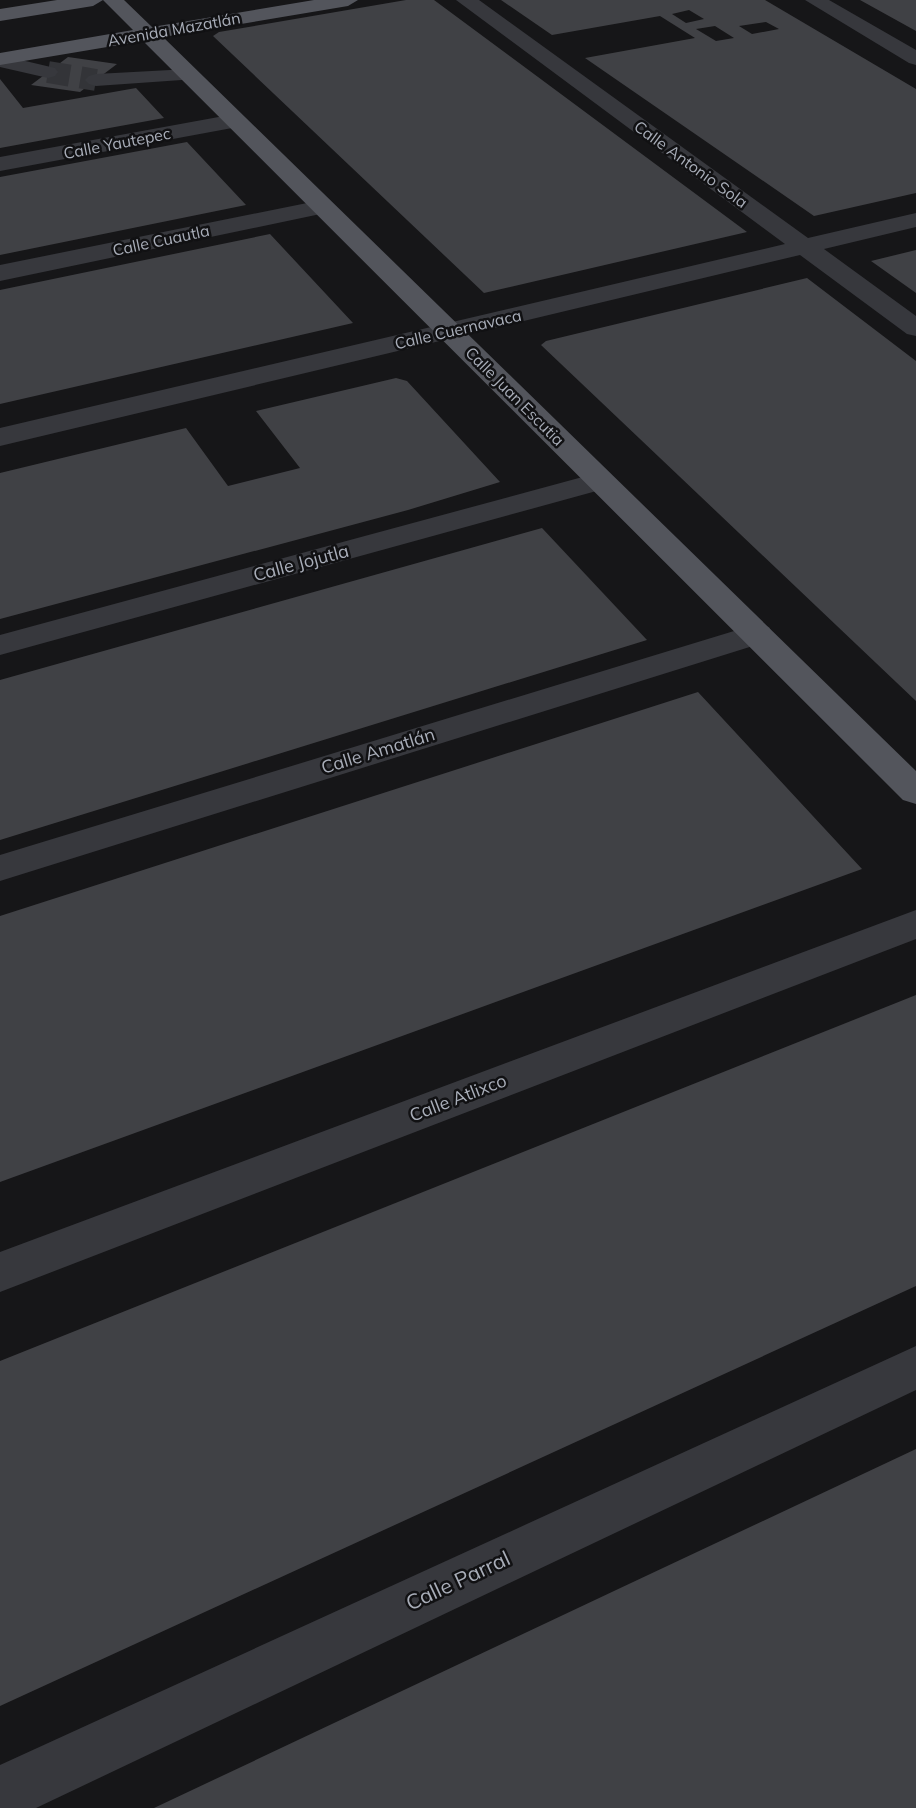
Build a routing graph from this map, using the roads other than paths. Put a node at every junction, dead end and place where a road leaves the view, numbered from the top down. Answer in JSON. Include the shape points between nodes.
{"nodes":[{"id":1,"x":93,"y":0,"type":"edge"},
{"id":2,"x":113,"y":0,"type":"edge"},
{"id":3,"x":348,"y":0,"type":"edge"},
{"id":4,"x":466,"y":0,"type":"edge"},
{"id":5,"x":815,"y":0,"type":"edge"},
{"id":6,"x":0,"y":15,"type":"edge"},
{"id":7,"x":147,"y":34,"type":"junction"},
{"id":8,"x":916,"y":59,"type":"edge"},
{"id":9,"x":0,"y":60,"type":"edge"},
{"id":10,"x":48,"y":72,"type":"tunnel mouth"},
{"id":11,"x":188,"y":75,"type":"junction"},
{"id":12,"x":96,"y":80,"type":"tunnel mouth"},
{"id":13,"x":234,"y":121,"type":"junction"},
{"id":14,"x":0,"y":164,"type":"edge"},
{"id":15,"x":322,"y":207,"type":"junction"},
{"id":16,"x":916,"y":220,"type":"edge"},
{"id":17,"x":805,"y":247,"type":"junction"},
{"id":18,"x":0,"y":273,"type":"edge"},
{"id":19,"x":916,"y":328,"type":"edge"},
{"id":20,"x":448,"y":331,"type":"junction"},
{"id":21,"x":0,"y":437,"type":"edge"},
{"id":22,"x":601,"y":481,"type":"junction"},
{"id":23,"x":757,"y":634,"type":"junction"},
{"id":24,"x":0,"y":645,"type":"edge"},
{"id":25,"x":916,"y":792,"type":"edge"},
{"id":26,"x":0,"y":868,"type":"edge"},
{"id":27,"x":916,"y":924,"type":"edge"},
{"id":28,"x":0,"y":1272,"type":"edge"},
{"id":29,"x":916,"y":1367,"type":"edge"},
{"id":30,"x":0,"y":1796,"type":"edge"}],
"edges":[{"from":1,"to":6,"type":"main road"},
{"from":2,"to":7,"type":"main road","name":"Calle Juan Escutia"},
{"from":3,"to":7,"type":"main road","name":"Avenida Mazatlán"},
{"from":4,"to":17,"type":"street","name":"Calle Antonio Sola"},
{"from":5,"to":8,"type":"street"},
{"from":7,"to":9,"type":"main road","name":"Avenida Mazatlán"},
{"from":7,"to":11,"type":"main road","name":"Calle Juan Escutia"},
{"from":9,"to":10,"type":"street"},
{"from":11,"to":12,"type":"street"},
{"from":11,"to":13,"type":"main road","name":"Calle Juan Escutia"},
{"from":13,"to":14,"type":"street","name":"Calle Yautepec"},
{"from":13,"to":15,"type":"main road","name":"Calle Juan Escutia"},
{"from":15,"to":18,"type":"street","name":"Calle Cuautla"},
{"from":15,"to":20,"type":"main road","name":"Calle Juan Escutia"},
{"from":16,"to":17,"type":"street","name":"Calle Cuernavaca"},
{"from":17,"to":19,"type":"street","name":"Calle Antonio Sola"},
{"from":17,"to":20,"type":"street","name":"Calle Cuernavaca"},
{"from":20,"to":21,"type":"street","name":"Calle Cuernavaca"},
{"from":20,"to":22,"type":"main road","name":"Calle Juan Escutia"},
{"from":22,"to":23,"type":"main road","name":"Calle Juan Escutia"},
{"from":22,"to":24,"type":"street","name":"Calle Jojutla"},
{"from":23,"to":25,"type":"main road","name":"Calle Juan Escutia"},
{"from":23,"to":26,"type":"street","name":"Calle Amatlán"},
{"from":27,"to":28,"type":"street","name":"Calle Atlixco"},
{"from":29,"to":30,"type":"street","name":"Calle Parral"}]}
